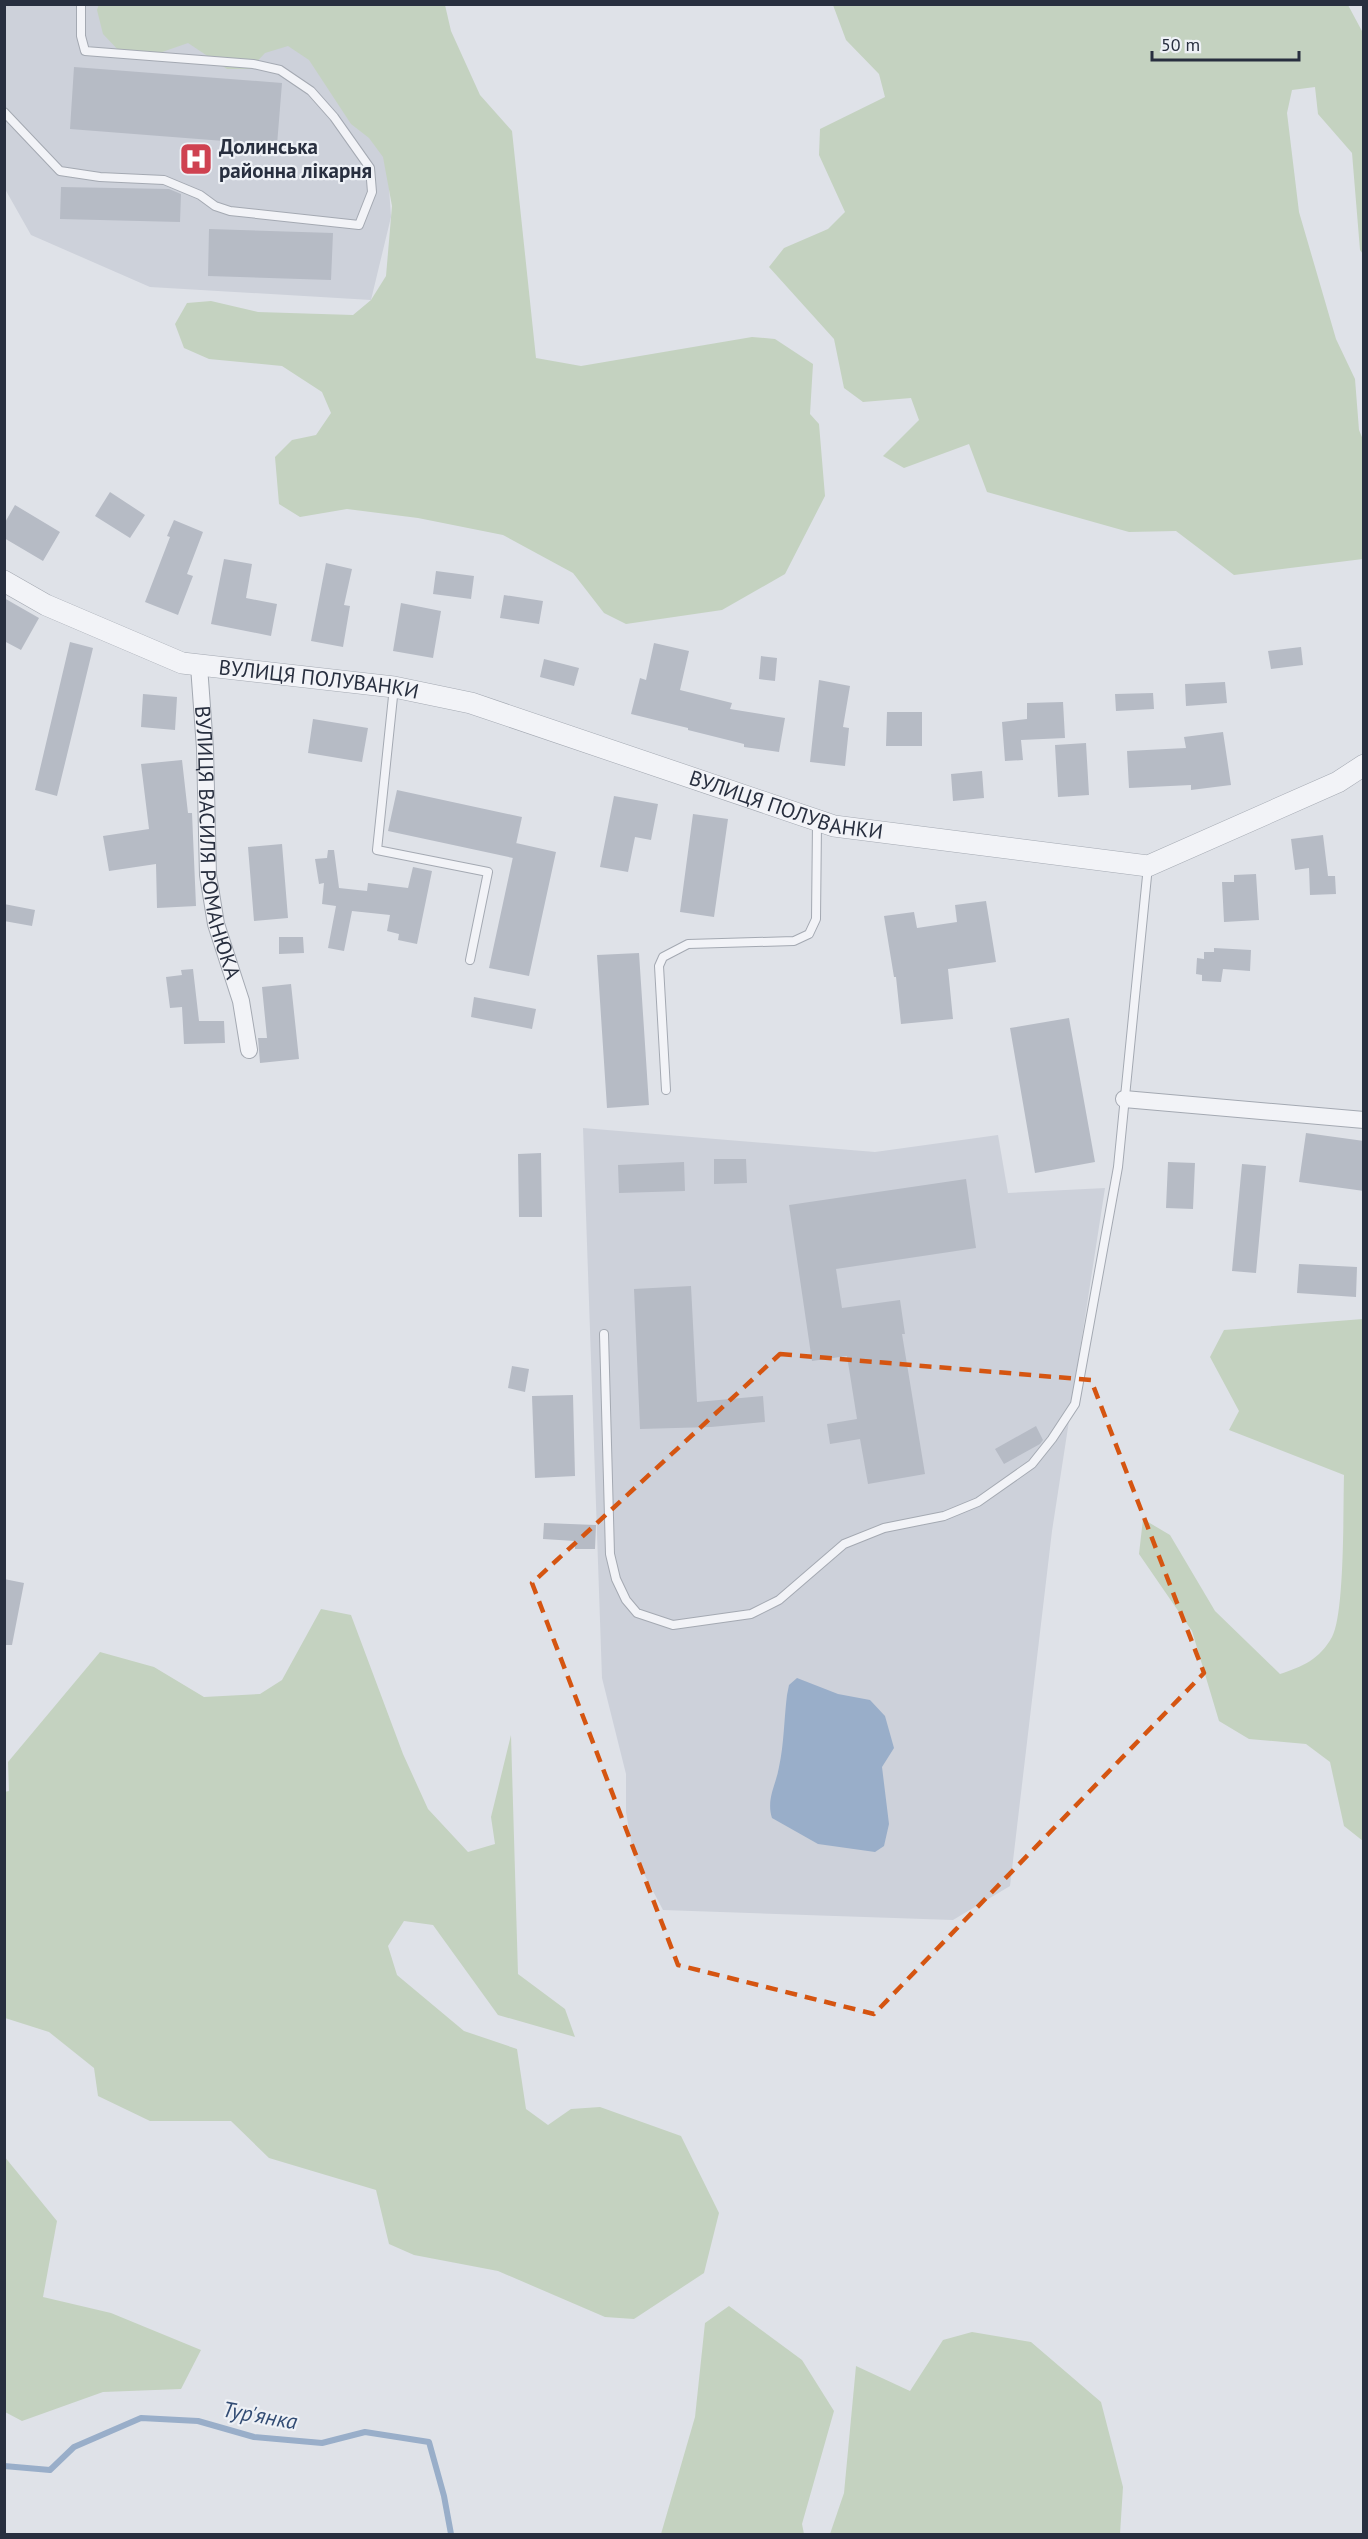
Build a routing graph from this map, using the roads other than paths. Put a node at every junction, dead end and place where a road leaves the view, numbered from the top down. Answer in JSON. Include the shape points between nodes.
{"nodes":[{"id":1,"x":81,"y":4,"type":"edge"},
{"id":2,"x":4,"y":112,"type":"edge"},
{"id":3,"x":4,"y":581,"type":"edge"},
{"id":4,"x":199,"y":666,"type":"junction"},
{"id":5,"x":394,"y":687,"type":"junction"},
{"id":6,"x":1364,"y":765,"type":"edge"},
{"id":7,"x":817,"y":819,"type":"junction"},
{"id":8,"x":1148,"y":866,"type":"junction"},
{"id":9,"x":470,"y":960,"type":"dead end"},
{"id":10,"x":249,"y":1050,"type":"dead end"},
{"id":11,"x":666,"y":1090,"type":"dead end"},
{"id":12,"x":1124,"y":1100,"type":"junction"},
{"id":13,"x":1364,"y":1120,"type":"edge"},
{"id":14,"x":604,"y":1334,"type":"dead end"}],
"edges":[{"from":1,"to":2,"type":"lane","via":[[81,36],[86,51],[253,64],[280,70],[311,91],[370,168],[372,192],[359,225],[230,212],[164,180],[60,171]]},
{"from":3,"to":4,"type":"street","via":[[46,605],[182,663]]},
{"from":4,"to":5,"type":"street","name":"ВУЛИЦЯ ПОЛУВАНКИ"},
{"from":4,"to":10,"type":"street","name":"ВУЛИЦЯ ВАСИЛЯ РОМАНЮКА","via":[[208,875],[216,924],[241,1001]]},
{"from":5,"to":7,"type":"street","name":"ВУЛИЦЯ ПОЛУВАНКИ","via":[[471,703]]},
{"from":5,"to":9,"type":"lane","via":[[377,850],[488,872]]},
{"from":6,"to":8,"type":"street","via":[[1338,782]]},
{"from":7,"to":8,"type":"street","name":"ВУЛИЦЯ ПОЛУВАНКИ","via":[[834,826]]},
{"from":7,"to":11,"type":"lane","via":[[816,919],[809,934],[794,941],[688,944],[663,957],[659,966]]},
{"from":8,"to":12,"type":"lane"},
{"from":12,"to":13,"type":"street"},
{"from":12,"to":14,"type":"lane","via":[[1118,1167],[1075,1404],[1052,1439],[1032,1464],[978,1502],[944,1516],[884,1528],[844,1544],[779,1600],[751,1614],[673,1625],[637,1613],[626,1600],[610,1554]]}]}
